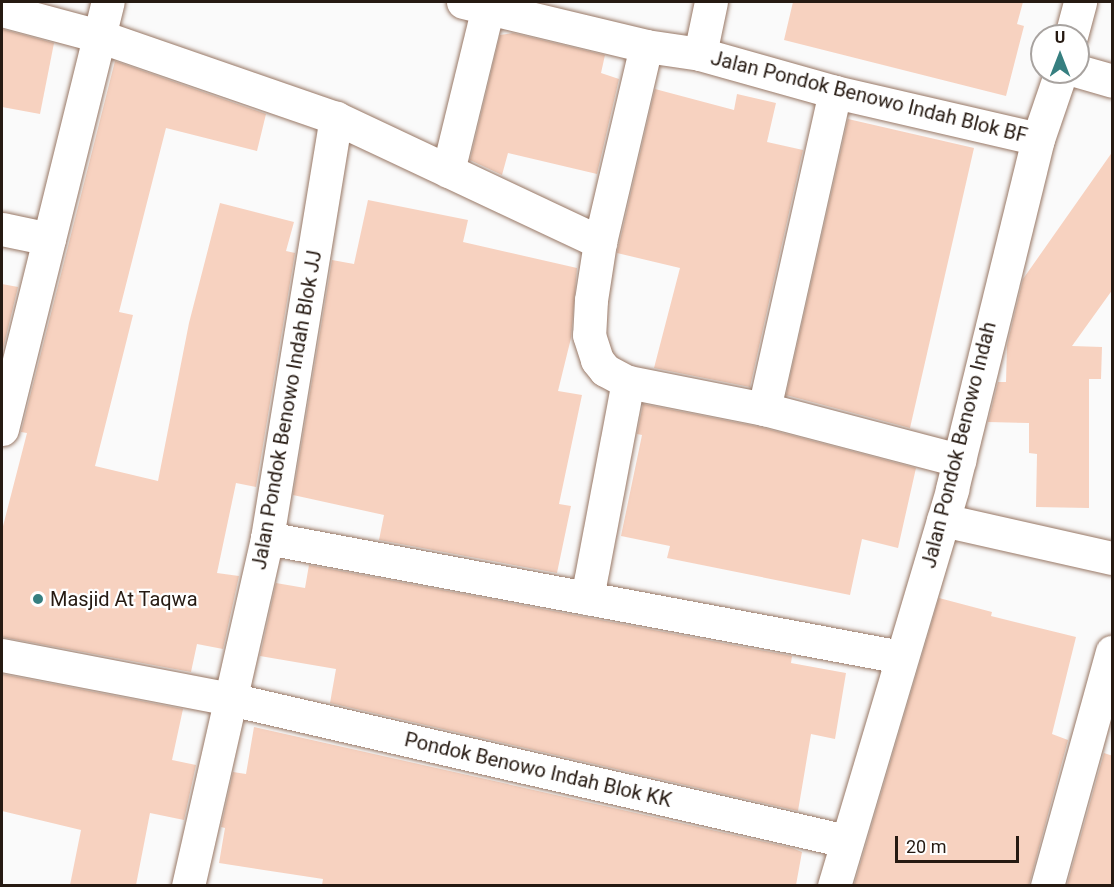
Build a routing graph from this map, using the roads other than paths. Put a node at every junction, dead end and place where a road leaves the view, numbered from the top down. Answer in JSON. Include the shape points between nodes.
{"nodes":[{"id":1,"x":108,"y":2,"type":"edge"},
{"id":2,"x":711,"y":2,"type":"edge"},
{"id":3,"x":1080,"y":2,"type":"edge"},
{"id":4,"x":476,"y":4,"type":"edge"},
{"id":5,"x":2,"y":10,"type":"edge"},
{"id":6,"x":1074,"y":24,"type":"edge"},
{"id":7,"x":99,"y":36,"type":"junction"},
{"id":8,"x":646,"y":46,"type":"junction"},
{"id":9,"x":700,"y":54,"type":"junction"},
{"id":10,"x":1090,"y":74,"type":"edge"},
{"id":11,"x":1113,"y":81,"type":"edge"},
{"id":12,"x":1057,"y":84,"type":"edge"},
{"id":13,"x":835,"y":92,"type":"junction"},
{"id":14,"x":336,"y":118,"type":"junction"},
{"id":15,"x":1038,"y":139,"type":"junction"},
{"id":16,"x":448,"y":171,"type":"junction"},
{"id":17,"x":2,"y":229,"type":"edge"},
{"id":18,"x":49,"y":239,"type":"junction"},
{"id":19,"x":600,"y":242,"type":"junction"},
{"id":20,"x":628,"y":382,"type":"junction"},
{"id":21,"x":764,"y":409,"type":"junction"},
{"id":22,"x":2,"y":429,"type":"edge"},
{"id":23,"x":959,"y":460,"type":"junction"},
{"id":24,"x":943,"y":519,"type":"junction"},
{"id":25,"x":267,"y":538,"type":"junction"},
{"id":26,"x":1113,"y":558,"type":"edge"},
{"id":27,"x":587,"y":598,"type":"junction"},
{"id":28,"x":1113,"y":652,"type":"edge"},
{"id":29,"x":2,"y":655,"type":"edge"},
{"id":30,"x":901,"y":657,"type":"junction"},
{"id":31,"x":230,"y":699,"type":"junction"},
{"id":32,"x":1102,"y":740,"type":"edge"},
{"id":33,"x":846,"y":841,"type":"junction"},
{"id":34,"x":188,"y":885,"type":"edge"},
{"id":35,"x":834,"y":885,"type":"edge"},
{"id":36,"x":1047,"y":885,"type":"edge"}],
"edges":[{"from":1,"to":7,"type":"street"},
{"from":2,"to":9,"type":"street"},
{"from":3,"to":6,"type":"street"},
{"from":4,"to":8,"type":"street","name":"Jalan Pondok Benowo Indah Blok BF"},
{"from":4,"to":16,"type":"street"},
{"from":5,"to":7,"type":"street"},
{"from":7,"to":14,"type":"street"},
{"from":7,"to":18,"type":"street"},
{"from":8,"to":9,"type":"street","name":"Jalan Pondok Benowo Indah Blok BF"},
{"from":8,"to":19,"type":"street"},
{"from":9,"to":13,"type":"street","name":"Jalan Pondok Benowo Indah Blok BF"},
{"from":10,"to":11,"type":"street"},
{"from":12,"to":15,"type":"street","name":"Jalan Pondok Benowo Indah"},
{"from":13,"to":15,"type":"street","name":"Jalan Pondok Benowo Indah Blok BF"},
{"from":13,"to":21,"type":"street"},
{"from":14,"to":16,"type":"street"},
{"from":14,"to":25,"type":"street","name":"Jalan Pondok Benowo Indah Blok JJ"},
{"from":15,"to":23,"type":"street","name":"Jalan Pondok Benowo Indah"},
{"from":16,"to":19,"type":"street"},
{"from":17,"to":18,"type":"street"},
{"from":18,"to":22,"type":"street"},
{"from":19,"to":20,"type":"street","via":[[591,300],[592,350],[605,370]]},
{"from":20,"to":21,"type":"street"},
{"from":20,"to":27,"type":"street"},
{"from":21,"to":23,"type":"street"},
{"from":23,"to":24,"type":"street","name":"Jalan Pondok Benowo Indah"},
{"from":24,"to":26,"type":"street"},
{"from":24,"to":30,"type":"street","name":"Jalan Pondok Benowo Indah"},
{"from":25,"to":27,"type":"street"},
{"from":25,"to":31,"type":"street","name":"Jalan Pondok Benowo Indah Blok JJ"},
{"from":27,"to":30,"type":"street"},
{"from":28,"to":32,"type":"street"},
{"from":29,"to":31,"type":"street","name":"Pondok Benowo Indah Blok KK"},
{"from":30,"to":33,"type":"street","name":"Jalan Pondok Benowo Indah"},
{"from":31,"to":33,"type":"street","name":"Pondok Benowo Indah Blok KK"},
{"from":31,"to":34,"type":"street","name":"Jalan Pondok Benowo Indah Blok JJ"},
{"from":32,"to":36,"type":"street"},
{"from":33,"to":35,"type":"street","name":"Jalan Pondok Benowo Indah"}]}
